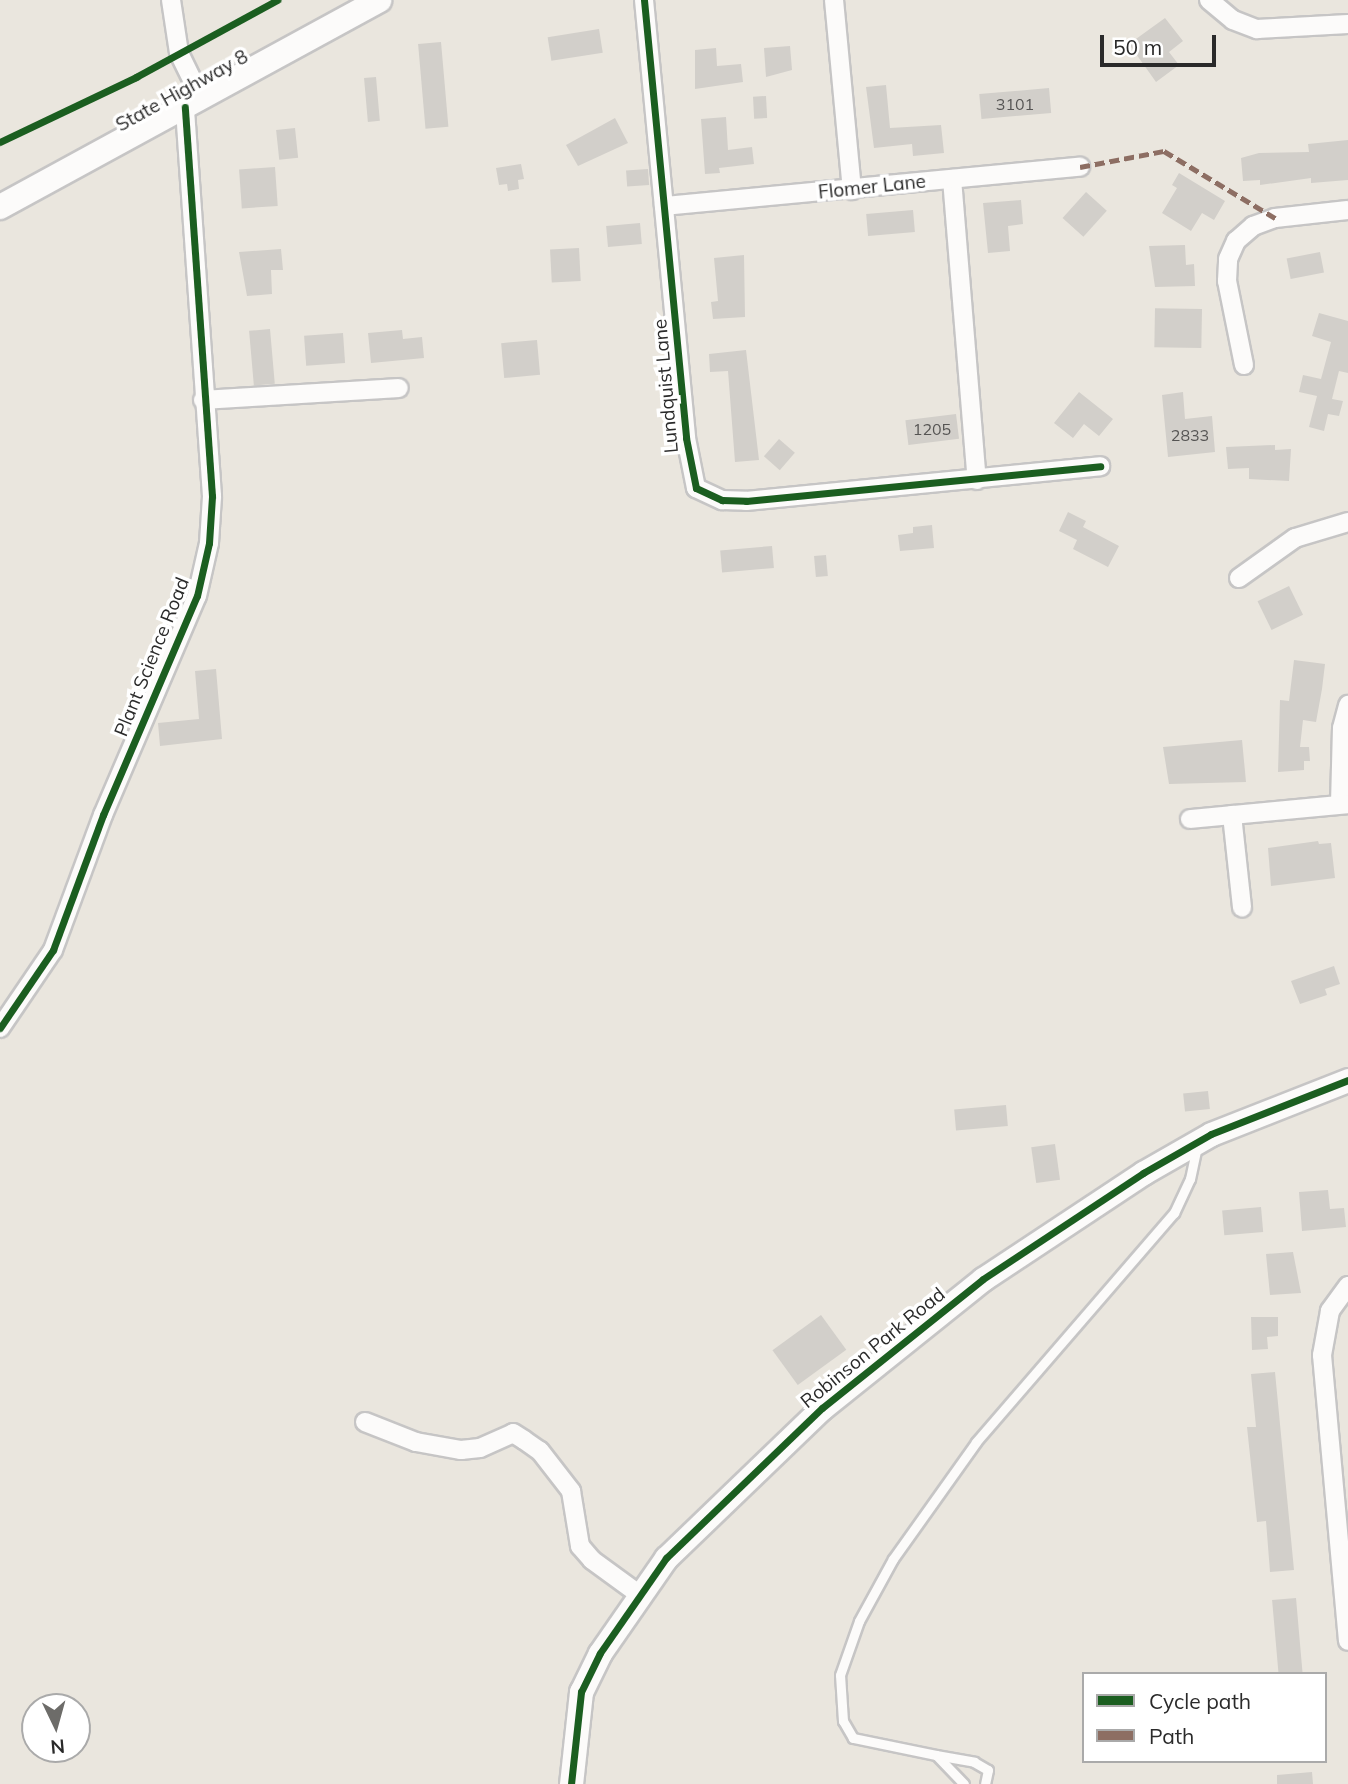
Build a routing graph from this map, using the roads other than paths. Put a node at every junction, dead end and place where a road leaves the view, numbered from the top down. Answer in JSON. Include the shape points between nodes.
{"nodes":[{"id":1,"x":171,"y":0,"type":"edge"},
{"id":2,"x":379,"y":0,"type":"edge"},
{"id":3,"x":644,"y":0,"type":"edge"},
{"id":4,"x":834,"y":0,"type":"edge"},
{"id":5,"x":1209,"y":0,"type":"edge"},
{"id":6,"x":1348,"y":24,"type":"edge"},
{"id":7,"x":193,"y":102,"type":"junction"},
{"id":8,"x":1080,"y":167,"type":"dead end"},
{"id":9,"x":952,"y":179,"type":"junction"},
{"id":10,"x":852,"y":190,"type":"junction"},
{"id":11,"x":664,"y":206,"type":"junction"},
{"id":12,"x":0,"y":207,"type":"edge"},
{"id":13,"x":1348,"y":210,"type":"edge"},
{"id":14,"x":1244,"y":365,"type":"dead end"},
{"id":15,"x":399,"y":388,"type":"dead end"},
{"id":16,"x":203,"y":400,"type":"junction"},
{"id":17,"x":1100,"y":466,"type":"dead end"},
{"id":18,"x":977,"y":480,"type":"junction"},
{"id":19,"x":1348,"y":522,"type":"edge"},
{"id":20,"x":1238,"y":578,"type":"dead end"},
{"id":21,"x":1348,"y":705,"type":"edge"},
{"id":22,"x":1344,"y":804,"type":"edge"},
{"id":23,"x":1232,"y":815,"type":"junction"},
{"id":24,"x":1190,"y":818,"type":"dead end"},
{"id":25,"x":1242,"y":907,"type":"dead end"},
{"id":26,"x":5,"y":1009,"type":"edge"},
{"id":27,"x":0,"y":1028,"type":"edge"},
{"id":28,"x":1348,"y":1080,"type":"edge"},
{"id":29,"x":1198,"y":1141,"type":"junction"},
{"id":30,"x":1348,"y":1286,"type":"edge"},
{"id":31,"x":365,"y":1422,"type":"dead end"},
{"id":32,"x":640,"y":1595,"type":"junction"},
{"id":33,"x":1346,"y":1602,"type":"edge"},
{"id":34,"x":1348,"y":1634,"type":"edge"},
{"id":35,"x":1348,"y":1641,"type":"edge"},
{"id":36,"x":936,"y":1755,"type":"junction"},
{"id":37,"x":570,"y":1784,"type":"edge"},
{"id":38,"x":964,"y":1784,"type":"edge"},
{"id":39,"x":985,"y":1784,"type":"edge"}],
"edges":[{"from":1,"to":7,"type":"street","via":[[179,54]]},
{"from":2,"to":7,"type":"main road","name":"State Highway 8"},
{"from":3,"to":11,"type":"street","name":"Lundquist Lane"},
{"from":4,"to":10,"type":"street"},
{"from":5,"to":6,"type":"street","via":[[1234,20],[1278,31]]},
{"from":7,"to":12,"type":"main road","name":"State Highway 8"},
{"from":7,"to":16,"type":"street","name":"Plant Science Road"},
{"from":8,"to":9,"type":"street","name":"Flomer Lane"},
{"from":9,"to":10,"type":"street","name":"Flomer Lane"},
{"from":9,"to":18,"type":"street"},
{"from":10,"to":11,"type":"street","name":"Flomer Lane"},
{"from":11,"to":18,"type":"street","name":"Lundquist Lane","via":[[686,438],[696,488],[722,500],[746,501]]},
{"from":13,"to":14,"type":"street","via":[[1275,218],[1253,226],[1236,241],[1228,259],[1227,281]]},
{"from":15,"to":16,"type":"street"},
{"from":16,"to":26,"type":"street","name":"Plant Science Road","via":[[212,496],[209,543],[197,596],[103,815],[53,950]]},
{"from":17,"to":18,"type":"street","name":"Lundquist Lane"},
{"from":19,"to":20,"type":"street","via":[[1312,529],[1275,548]]},
{"from":21,"to":22,"type":"street","via":[[1342,728]]},
{"from":22,"to":23,"type":"street"},
{"from":23,"to":24,"type":"street"},
{"from":23,"to":25,"type":"street"},
{"from":26,"to":27,"type":"street","name":"Plant Science Road"},
{"from":28,"to":29,"type":"street","name":"Robinson Park Road"},
{"from":29,"to":32,"type":"street","name":"Robinson Park Road","via":[[983,1279],[822,1408],[666,1558]]},
{"from":29,"to":36,"type":"lane","via":[[1190,1179],[1174,1213],[976,1442],[893,1559],[851,1639],[840,1675],[843,1721],[853,1738]]},
{"from":30,"to":33,"type":"street","via":[[1330,1311],[1322,1355]]},
{"from":31,"to":32,"type":"street","via":[[416,1442],[461,1450],[480,1448],[513,1433],[540,1451],[571,1491],[580,1546]]},
{"from":32,"to":37,"type":"street","name":"Robinson Park Road","via":[[600,1653],[581,1692]]},
{"from":33,"to":34,"type":"street"},
{"from":34,"to":35,"type":"street"},
{"from":36,"to":38,"type":"lane"},
{"from":36,"to":39,"type":"lane","via":[[974,1762],[988,1770]]}]}
